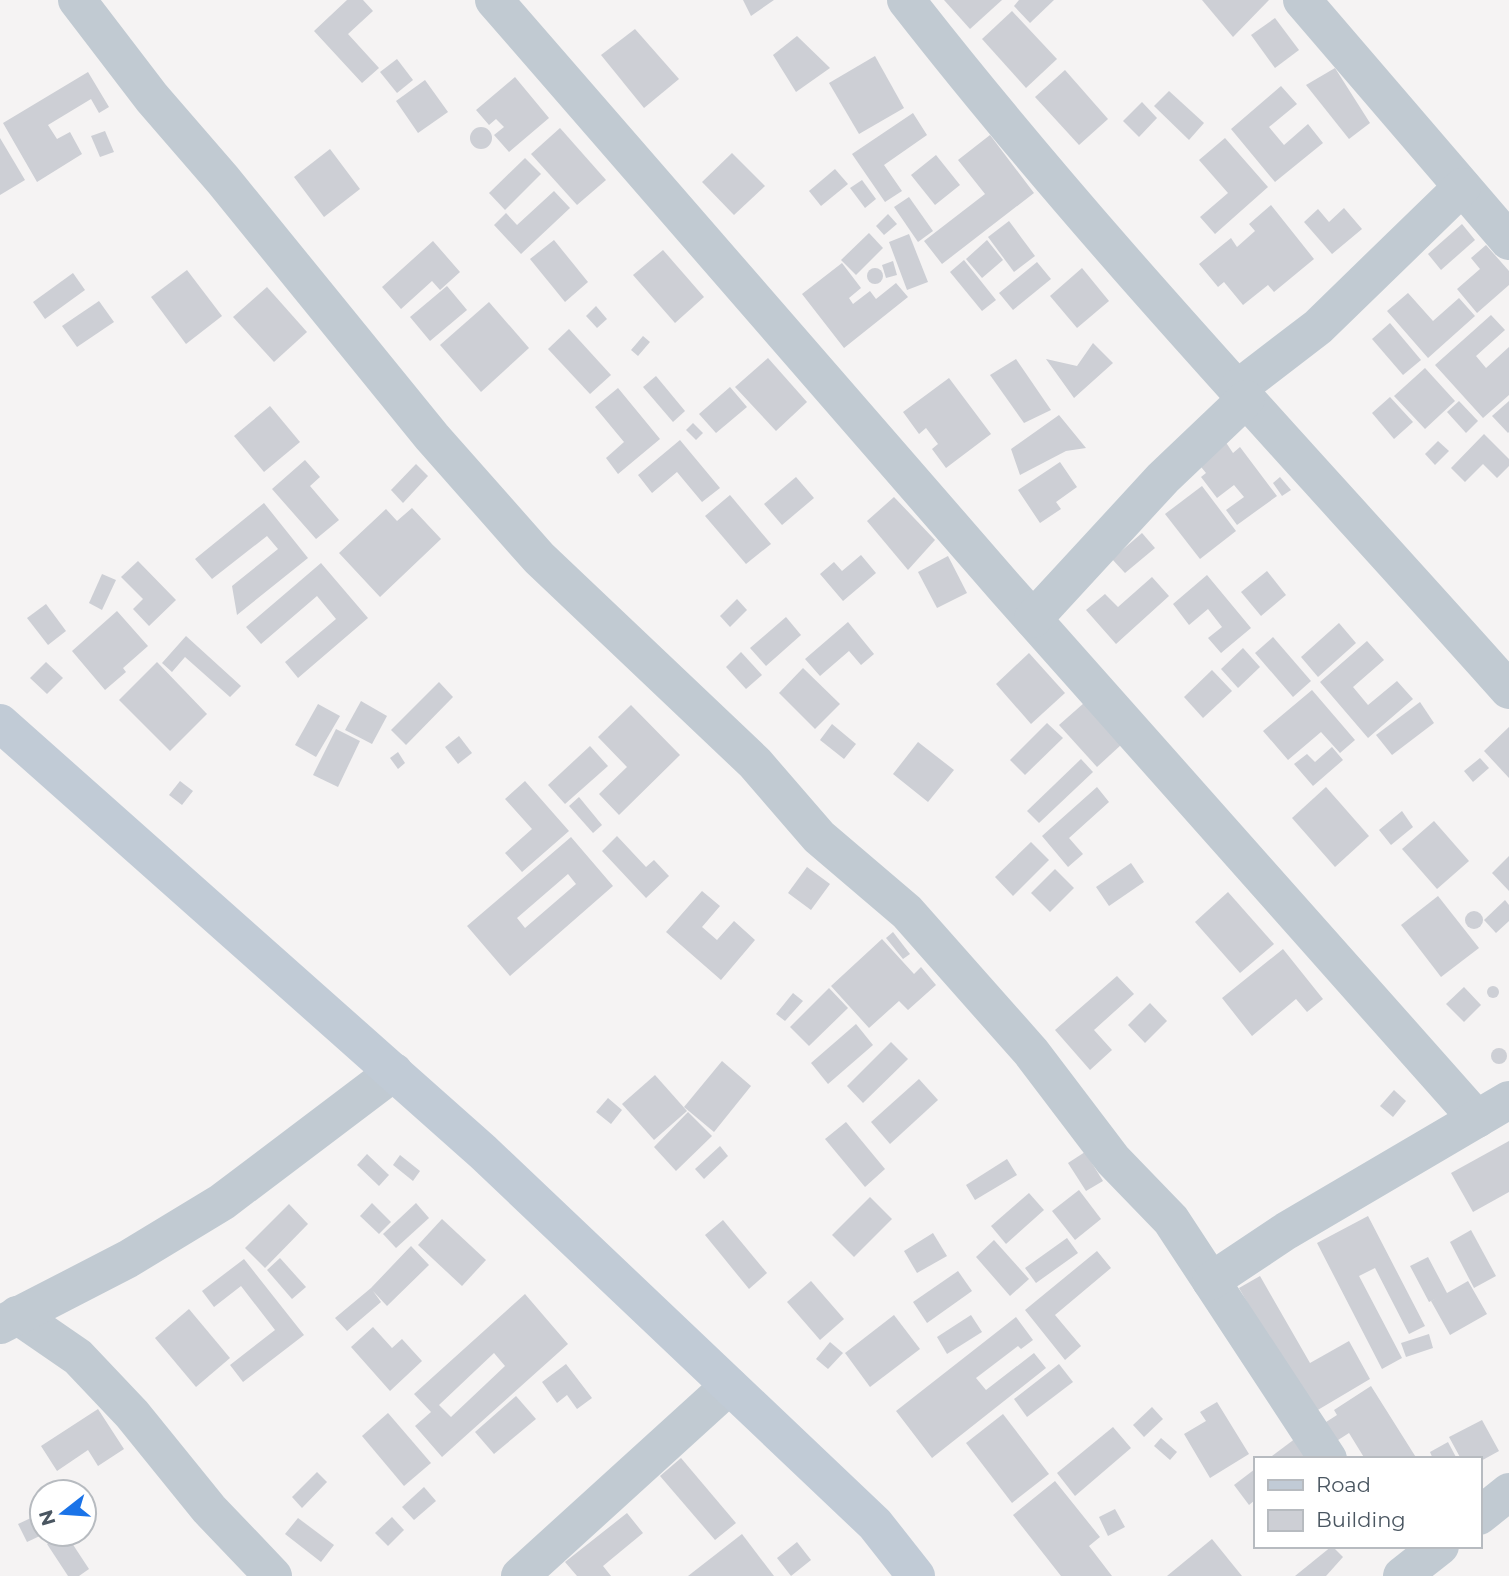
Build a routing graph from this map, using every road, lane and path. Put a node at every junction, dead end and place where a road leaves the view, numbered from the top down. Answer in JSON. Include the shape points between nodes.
{"nodes":[{"id":1,"x":77,"y":0,"type":"edge"},
{"id":2,"x":494,"y":0,"type":"edge"},
{"id":3,"x":906,"y":0,"type":"edge"},
{"id":4,"x":1302,"y":0,"type":"edge"},
{"id":5,"x":1462,"y":187,"type":"junction"},
{"id":6,"x":1509,"y":241,"type":"edge"},
{"id":7,"x":1241,"y":394,"type":"junction"},
{"id":8,"x":1033,"y":619,"type":"junction"},
{"id":9,"x":1509,"y":690,"type":"edge"},
{"id":10,"x":0,"y":723,"type":"edge"},
{"id":11,"x":394,"y":1072,"type":"junction"},
{"id":12,"x":1509,"y":1100,"type":"edge"},
{"id":13,"x":1477,"y":1119,"type":"junction"},
{"id":14,"x":1211,"y":1281,"type":"junction"},
{"id":15,"x":9,"y":1320,"type":"edge"},
{"id":16,"x":729,"y":1386,"type":"junction"},
{"id":17,"x":1327,"y":1457,"type":"edge"},
{"id":18,"x":1509,"y":1492,"type":"edge"},
{"id":19,"x":1481,"y":1514,"type":"edge"},
{"id":20,"x":1436,"y":1548,"type":"edge"},
{"id":21,"x":1401,"y":1564,"type":"edge"},
{"id":22,"x":273,"y":1576,"type":"edge"},
{"id":23,"x":520,"y":1576,"type":"edge"},
{"id":24,"x":916,"y":1576,"type":"edge"}],
"edges":[{"from":1,"to":14,"type":"street","via":[[152,98],[521,538],[755,763],[819,837],[907,912],[1031,1052],[1113,1160],[1171,1220]]},
{"from":2,"to":8,"type":"street"},
{"from":3,"to":7,"type":"street","via":[[996,116]]},
{"from":4,"to":5,"type":"street"},
{"from":5,"to":6,"type":"street"},
{"from":5,"to":7,"type":"street","via":[[1318,327]]},
{"from":7,"to":8,"type":"street"},
{"from":7,"to":9,"type":"street"},
{"from":8,"to":13,"type":"street"},
{"from":10,"to":11,"type":"main road"},
{"from":11,"to":15,"type":"street","via":[[222,1202],[128,1259]]},
{"from":11,"to":16,"type":"main road"},
{"from":12,"to":13,"type":"street"},
{"from":13,"to":14,"type":"street","via":[[1286,1231]]},
{"from":14,"to":17,"type":"street"},
{"from":15,"to":22,"type":"street","via":[[78,1357]]},
{"from":16,"to":23,"type":"street"},
{"from":16,"to":24,"type":"main road","via":[[875,1524]]},
{"from":18,"to":19,"type":"street"},
{"from":20,"to":21,"type":"street"}]}
